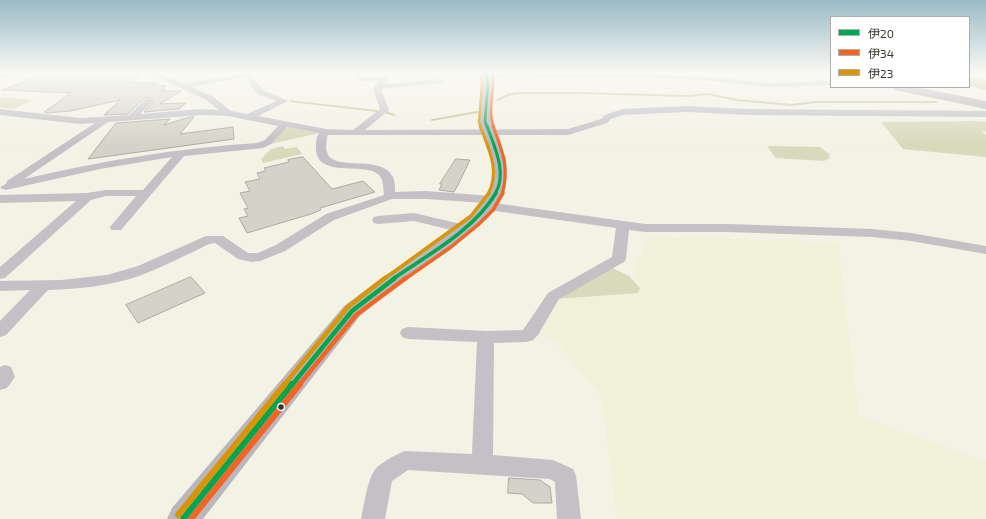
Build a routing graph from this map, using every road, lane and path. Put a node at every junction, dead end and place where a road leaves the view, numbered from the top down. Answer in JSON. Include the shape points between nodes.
{"nodes":[{"id":1,"x":208,"y":97,"type":"edge"},
{"id":2,"x":274,"y":97,"type":"edge"},
{"id":3,"x":381,"y":97,"type":"edge"},
{"id":4,"x":485,"y":97,"type":"edge"},
{"id":5,"x":948,"y":97,"type":"edge"},
{"id":6,"x":149,"y":101,"type":"dead end"},
{"id":7,"x":986,"y":105,"type":"edge"},
{"id":8,"x":0,"y":112,"type":"edge"},
{"id":9,"x":228,"y":113,"type":"junction"},
{"id":10,"x":986,"y":114,"type":"edge"},
{"id":11,"x":248,"y":117,"type":"junction"},
{"id":12,"x":131,"y":118,"type":"junction"},
{"id":13,"x":105,"y":120,"type":"junction"},
{"id":14,"x":285,"y":124,"type":"junction"},
{"id":15,"x":487,"y":131,"type":"junction"},
{"id":16,"x":326,"y":132,"type":"junction"},
{"id":17,"x":355,"y":133,"type":"junction"},
{"id":18,"x":182,"y":152,"type":"junction"},
{"id":19,"x":3,"y":190,"type":"edge"},
{"id":20,"x":146,"y":192,"type":"junction"},
{"id":21,"x":390,"y":196,"type":"junction"},
{"id":22,"x":87,"y":197,"type":"junction"},
{"id":23,"x":0,"y":199,"type":"edge"},
{"id":24,"x":490,"y":203,"type":"junction"},
{"id":25,"x":385,"y":218,"type":"dead end"},
{"id":26,"x":623,"y":226,"type":"junction"},
{"id":27,"x":116,"y":227,"type":"dead end"},
{"id":28,"x":464,"y":229,"type":"junction"},
{"id":29,"x":986,"y":250,"type":"edge"},
{"id":30,"x":0,"y":275,"type":"edge"},
{"id":31,"x":45,"y":284,"type":"junction"},
{"id":32,"x":0,"y":286,"type":"edge"},
{"id":33,"x":0,"y":331,"type":"edge"},
{"id":34,"x":408,"y":333,"type":"dead end"},
{"id":35,"x":486,"y":337,"type":"junction"},
{"id":36,"x":482,"y":464,"type":"junction"},
{"id":37,"x":189,"y":518,"type":"edge"},
{"id":38,"x":373,"y":519,"type":"edge"},
{"id":39,"x":569,"y":519,"type":"edge"}],
"edges":[{"from":1,"to":9,"type":"street"},
{"from":2,"to":11,"type":"street","via":[[284,101]]},
{"from":3,"to":17,"type":"street","via":[[385,110]]},
{"from":4,"to":15,"type":"street","via":[[484,117]]},
{"from":5,"to":7,"type":"main road"},
{"from":6,"to":12,"type":"street"},
{"from":8,"to":13,"type":"street","via":[[72,120]]},
{"from":9,"to":11,"type":"street"},
{"from":9,"to":12,"type":"street","via":[[195,112]]},
{"from":10,"to":15,"type":"street","via":[[687,109],[622,112],[604,121],[568,132]]},
{"from":11,"to":14,"type":"street"},
{"from":12,"to":13,"type":"street"},
{"from":13,"to":19,"type":"street"},
{"from":14,"to":16,"type":"street"},
{"from":14,"to":18,"type":"street","via":[[268,142],[259,146]]},
{"from":15,"to":17,"type":"street"},
{"from":15,"to":24,"type":"street","via":[[500,165],[499,185]]},
{"from":16,"to":17,"type":"street"},
{"from":16,"to":21,"type":"street","via":[[322,136],[324,158],[335,164],[363,166],[384,173],[388,178]]},
{"from":18,"to":19,"type":"street","via":[[99,166]]},
{"from":18,"to":20,"type":"street"},
{"from":20,"to":22,"type":"street","via":[[106,193]]},
{"from":20,"to":27,"type":"street"},
{"from":21,"to":24,"type":"street","via":[[426,194]]},
{"from":21,"to":31,"type":"street","via":[[319,222],[266,256],[245,258],[218,240],[206,240],[121,277]]},
{"from":22,"to":23,"type":"street"},
{"from":22,"to":30,"type":"street"},
{"from":24,"to":26,"type":"street"},
{"from":24,"to":28,"type":"street"},
{"from":25,"to":28,"type":"street","via":[[414,217]]},
{"from":26,"to":29,"type":"street","via":[[872,233]]},
{"from":26,"to":35,"type":"street","via":[[619,259],[553,296],[527,336]]},
{"from":28,"to":37,"type":"street","via":[[352,311]]},
{"from":31,"to":32,"type":"street"},
{"from":31,"to":33,"type":"street"},
{"from":34,"to":35,"type":"street"},
{"from":35,"to":36,"type":"street"},
{"from":36,"to":38,"type":"street","via":[[405,460],[382,476]]},
{"from":36,"to":39,"type":"street","via":[[553,470],[565,476]]}]}
